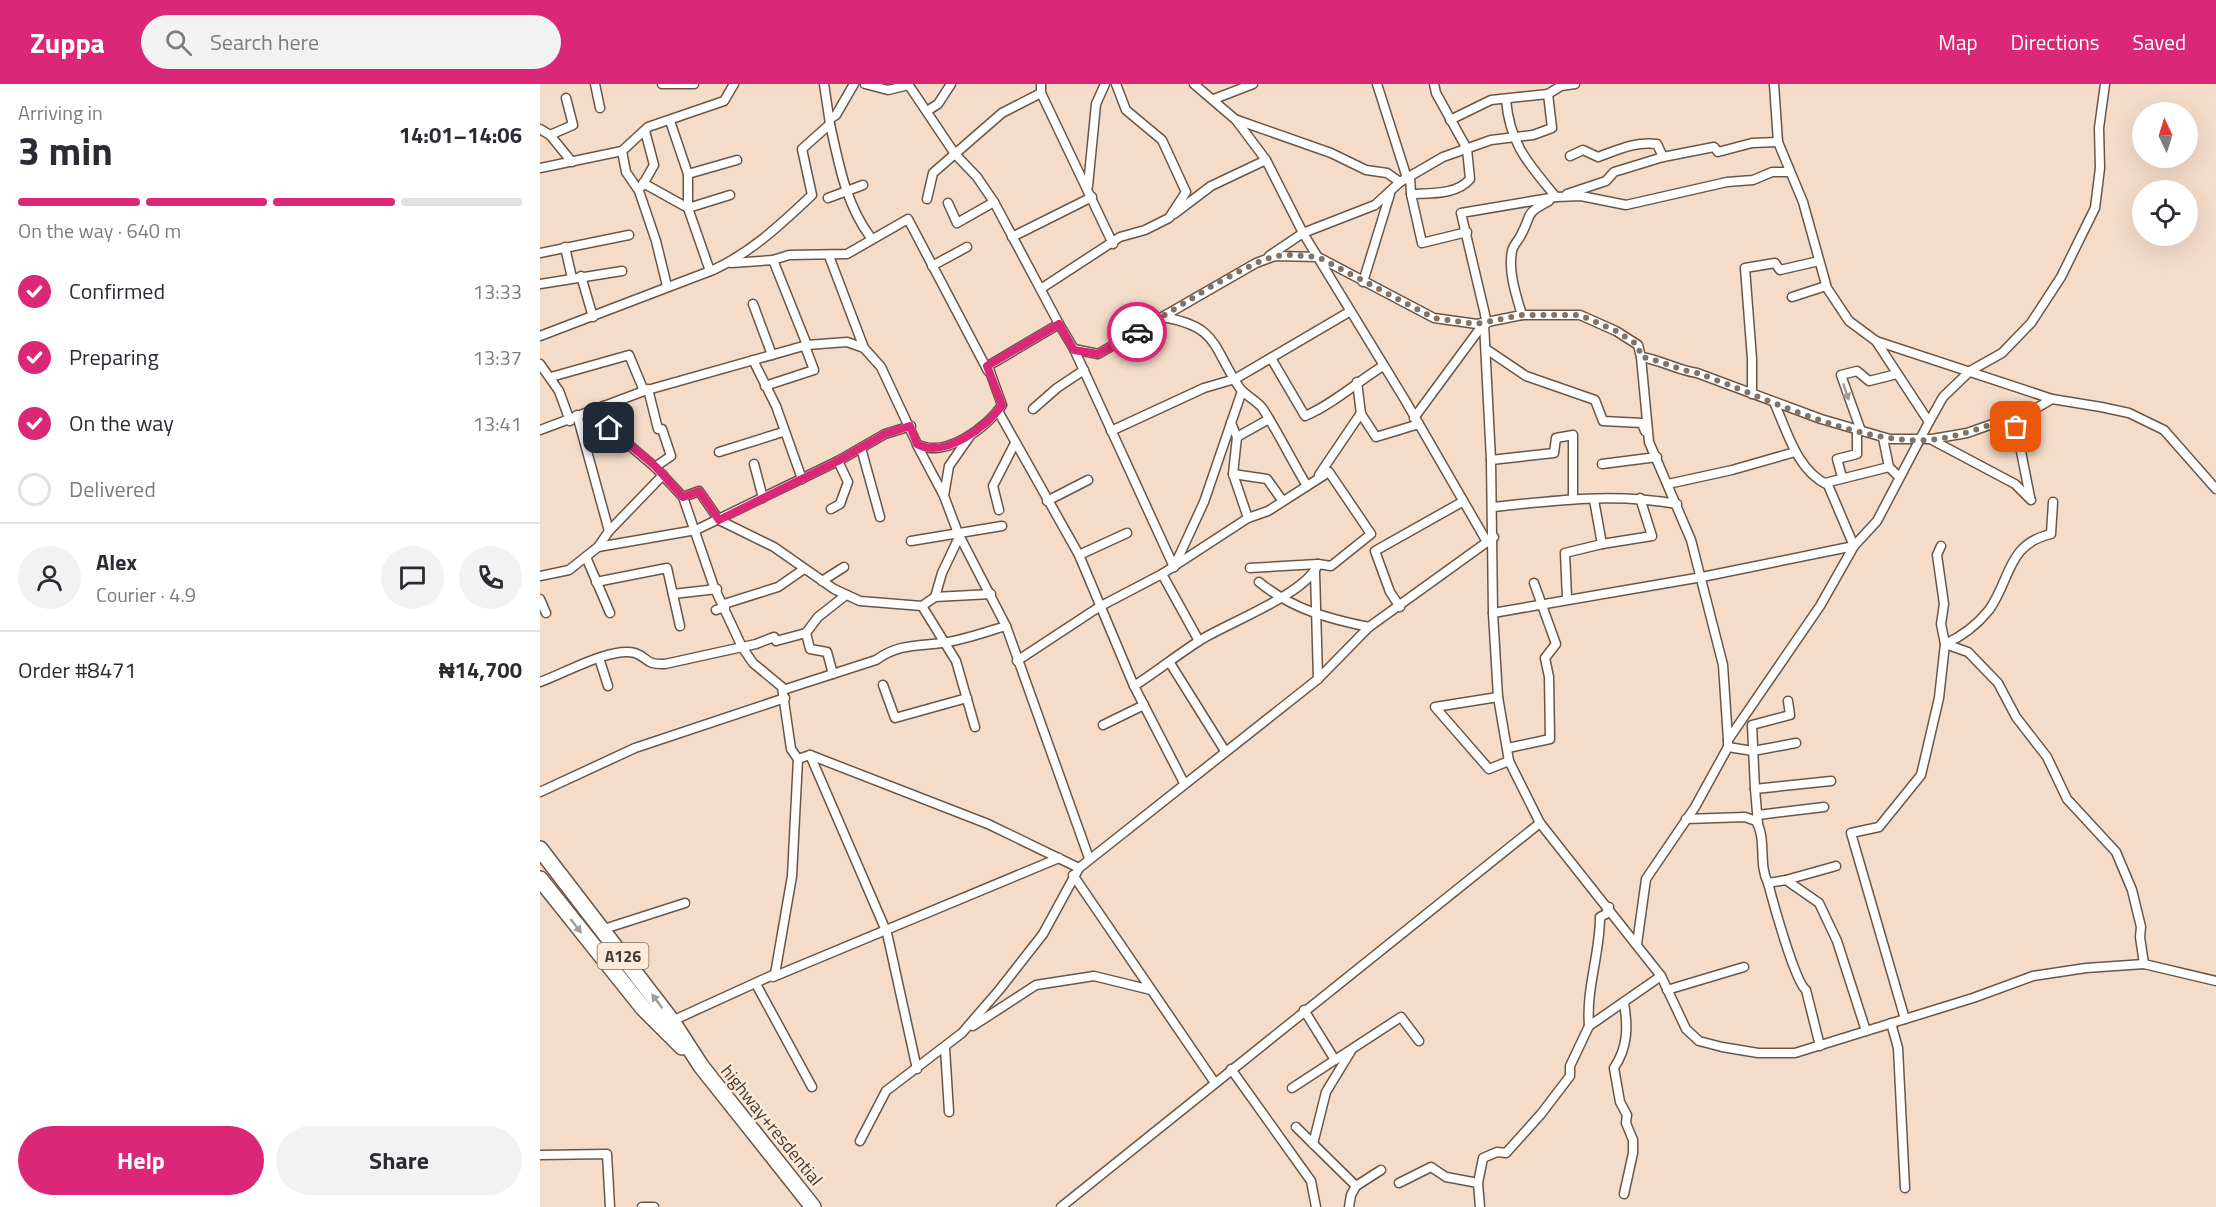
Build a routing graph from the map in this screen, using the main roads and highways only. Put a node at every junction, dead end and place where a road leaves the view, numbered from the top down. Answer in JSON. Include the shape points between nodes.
{"nodes":[{"id":1,"x":540,"y":849,"type":"edge"},
{"id":2,"x":540,"y":879,"type":"edge"},
{"id":3,"x":701,"y":1066,"type":"junction"},
{"id":4,"x":813,"y":1207,"type":"edge"}],
"edges":[{"from":3,"to":1,"type":"highway","number":"A126","one_way":true,"via":[[604,929]]},
{"from":2,"to":3,"type":"highway","number":"A126","one_way":true,"via":[[643,1008]]},
{"from":3,"to":4,"type":"highway","name":"highway+resdential","number":"A126"}]}
